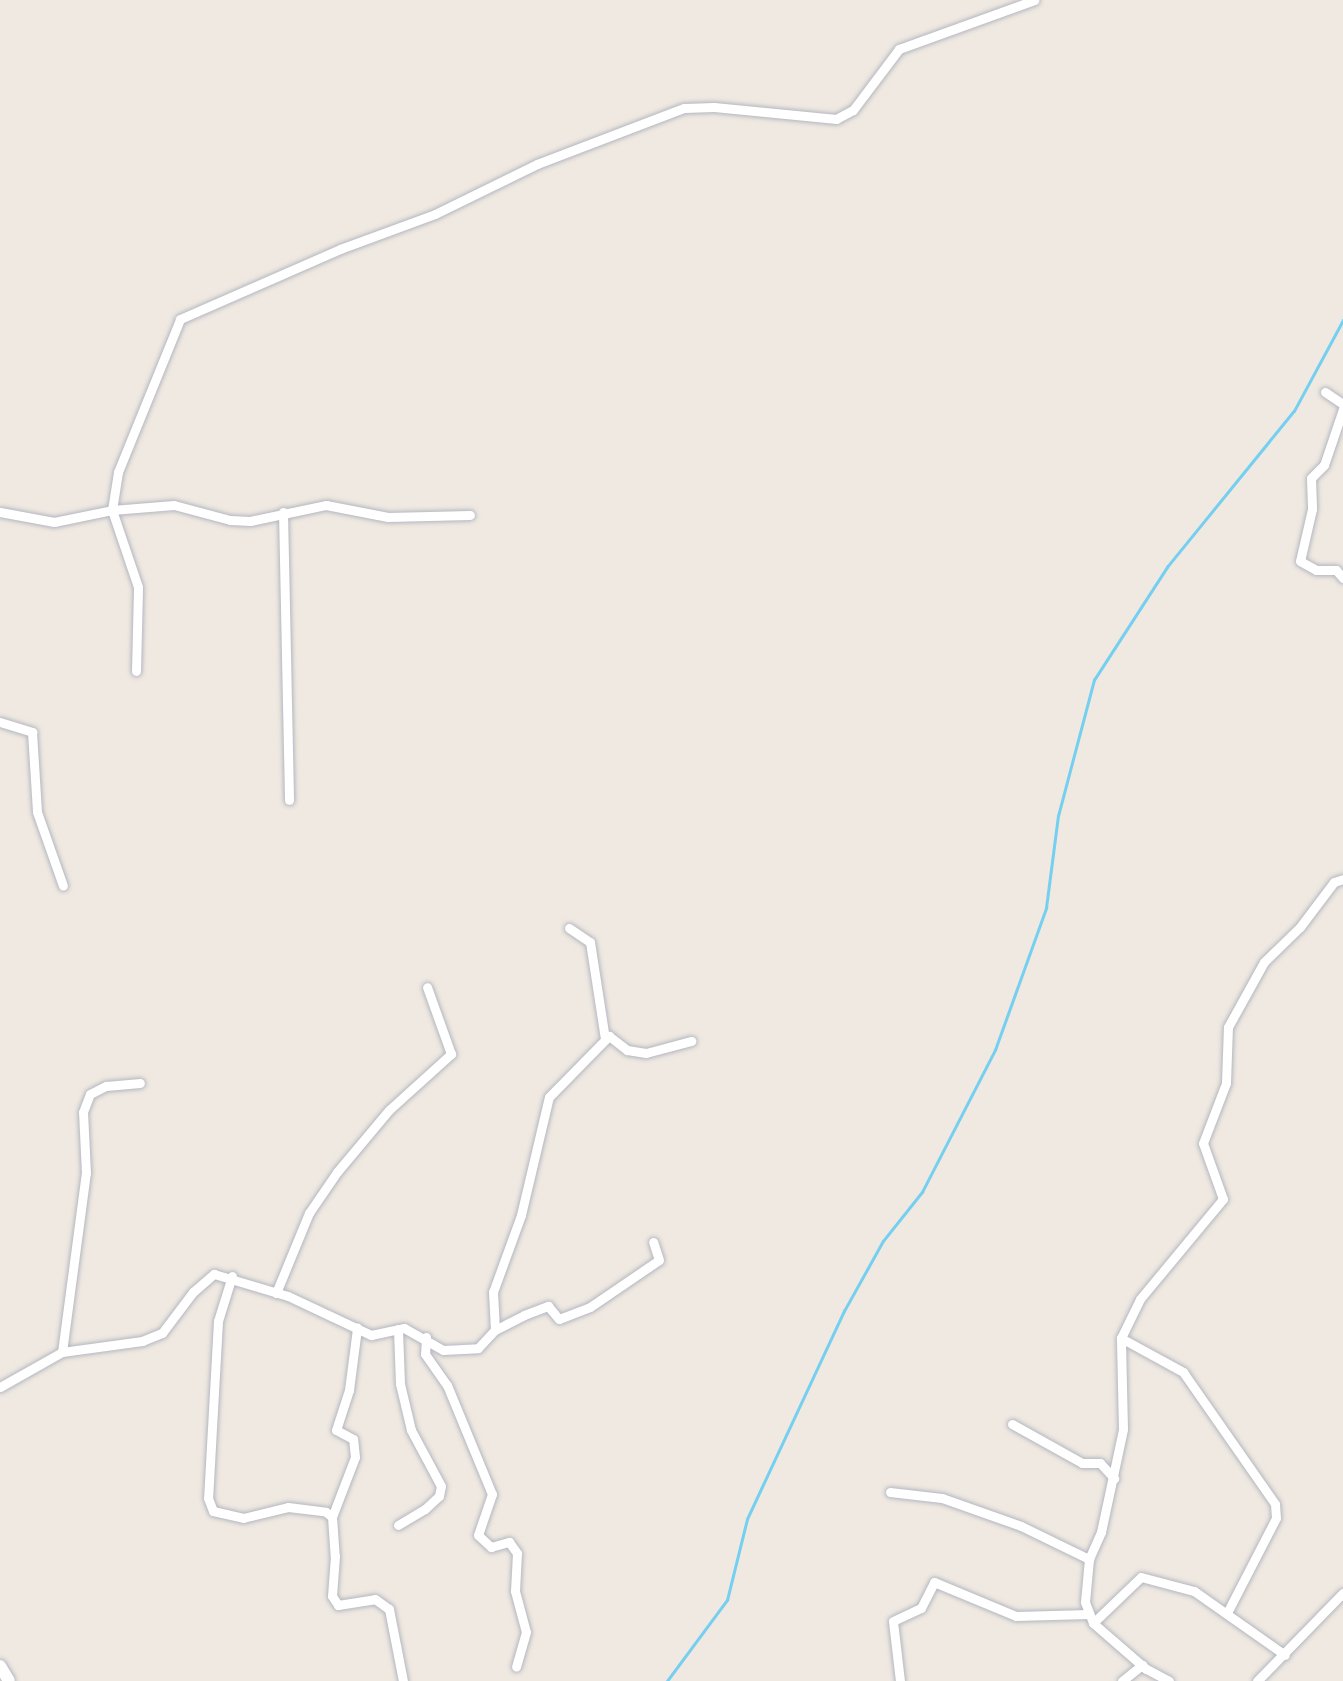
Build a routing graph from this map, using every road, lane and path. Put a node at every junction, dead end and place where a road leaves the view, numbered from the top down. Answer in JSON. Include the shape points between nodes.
{"nodes":[{"id":1,"x":1034,"y":0,"type":"edge"},
{"id":2,"x":1325,"y":392,"type":"dead end"},
{"id":3,"x":1343,"y":404,"type":"edge"},
{"id":4,"x":1343,"y":409,"type":"edge"},
{"id":5,"x":112,"y":509,"type":"junction"},
{"id":6,"x":0,"y":512,"type":"edge"},
{"id":7,"x":284,"y":512,"type":"junction"},
{"id":8,"x":470,"y":515,"type":"dead end"},
{"id":9,"x":1343,"y":578,"type":"edge"},
{"id":10,"x":136,"y":670,"type":"dead end"},
{"id":11,"x":0,"y":722,"type":"edge"},
{"id":12,"x":289,"y":800,"type":"dead end"},
{"id":13,"x":1343,"y":879,"type":"edge"},
{"id":14,"x":63,"y":886,"type":"dead end"},
{"id":15,"x":569,"y":928,"type":"dead end"},
{"id":16,"x":427,"y":987,"type":"dead end"},
{"id":17,"x":605,"y":1039,"type":"junction"},
{"id":18,"x":691,"y":1041,"type":"dead end"},
{"id":19,"x":140,"y":1083,"type":"dead end"},
{"id":20,"x":653,"y":1242,"type":"dead end"},
{"id":21,"x":232,"y":1276,"type":"junction"},
{"id":22,"x":276,"y":1293,"type":"junction"},
{"id":23,"x":358,"y":1328,"type":"junction"},
{"id":24,"x":398,"y":1329,"type":"junction"},
{"id":25,"x":495,"y":1330,"type":"junction"},
{"id":26,"x":426,"y":1337,"type":"junction"},
{"id":27,"x":1121,"y":1338,"type":"junction"},
{"id":28,"x":62,"y":1352,"type":"junction"},
{"id":29,"x":0,"y":1387,"type":"edge"},
{"id":30,"x":1012,"y":1424,"type":"dead end"},
{"id":31,"x":1114,"y":1478,"type":"junction"},
{"id":32,"x":890,"y":1492,"type":"dead end"},
{"id":33,"x":331,"y":1517,"type":"junction"},
{"id":34,"x":398,"y":1525,"type":"dead end"},
{"id":35,"x":1089,"y":1559,"type":"junction"},
{"id":36,"x":1343,"y":1593,"type":"edge"},
{"id":37,"x":1228,"y":1611,"type":"junction"},
{"id":38,"x":1091,"y":1618,"type":"junction"},
{"id":39,"x":1285,"y":1656,"type":"junction"},
{"id":40,"x":1142,"y":1665,"type":"junction"},
{"id":41,"x":0,"y":1666,"type":"edge"},
{"id":42,"x":516,"y":1667,"type":"dead end"},
{"id":43,"x":9,"y":1681,"type":"edge"},
{"id":44,"x":403,"y":1681,"type":"edge"},
{"id":45,"x":900,"y":1681,"type":"edge"},
{"id":46,"x":1122,"y":1681,"type":"edge"},
{"id":47,"x":1169,"y":1681,"type":"edge"},
{"id":48,"x":1257,"y":1681,"type":"edge"}],
"edges":[{"from":1,"to":5,"type":"street","via":[[899,49],[853,110],[836,119],[684,108],[537,164],[435,214],[187,314],[166,344],[118,472]]},
{"from":2,"to":3,"type":"street"},
{"from":4,"to":9,"type":"street","via":[[1324,465],[1311,478],[1312,509],[1300,561],[1316,570],[1336,570]]},
{"from":5,"to":6,"type":"street","via":[[54,522]]},
{"from":5,"to":7,"type":"street","via":[[174,505],[250,521]]},
{"from":5,"to":10,"type":"street","via":[[138,587]]},
{"from":7,"to":8,"type":"street","via":[[326,505],[388,517]]},
{"from":7,"to":12,"type":"street"},
{"from":11,"to":14,"type":"street","via":[[32,732],[37,812]]},
{"from":13,"to":27,"type":"street","via":[[1334,882],[1300,927],[1264,962],[1228,1027],[1226,1083],[1203,1143],[1223,1199],[1140,1299]]},
{"from":15,"to":17,"type":"street","via":[[590,942]]},
{"from":16,"to":22,"type":"street","via":[[451,1054],[389,1110],[337,1172],[309,1213]]},
{"from":17,"to":18,"type":"street","via":[[609,1036],[627,1050],[646,1053]]},
{"from":17,"to":25,"type":"street","via":[[549,1097],[521,1215],[493,1292]]},
{"from":19,"to":28,"type":"street","via":[[106,1086],[90,1094],[83,1112],[86,1173]]},
{"from":20,"to":25,"type":"street","via":[[659,1260],[575,1316],[559,1319],[548,1306]]},
{"from":21,"to":22,"type":"street"},
{"from":21,"to":28,"type":"street","via":[[214,1274],[193,1292],[162,1333],[142,1342]]},
{"from":21,"to":33,"type":"street","via":[[218,1321],[208,1498],[213,1511],[243,1518],[288,1507],[326,1512]]},
{"from":22,"to":23,"type":"street"},
{"from":23,"to":24,"type":"street","via":[[371,1335]]},
{"from":23,"to":33,"type":"street","via":[[349,1390],[336,1430],[353,1439],[355,1457]]},
{"from":24,"to":26,"type":"street"},
{"from":24,"to":34,"type":"street","via":[[400,1384],[411,1430],[442,1486],[425,1509]]},
{"from":25,"to":26,"type":"street","via":[[478,1348],[462,1350],[443,1350]]},
{"from":26,"to":42,"type":"street","via":[[425,1354],[447,1385],[492,1494],[478,1535],[491,1547],[509,1542],[517,1553],[515,1591],[526,1632]]},
{"from":27,"to":31,"type":"street","via":[[1123,1429]]},
{"from":27,"to":37,"type":"street","via":[[1183,1371],[1275,1504],[1276,1518]]},
{"from":28,"to":29,"type":"street"},
{"from":30,"to":31,"type":"street","via":[[1082,1463],[1100,1463]]},
{"from":31,"to":35,"type":"street","via":[[1101,1532]]},
{"from":32,"to":35,"type":"street","via":[[942,1498],[1021,1525]]},
{"from":33,"to":44,"type":"street","via":[[332,1596],[338,1605],[375,1599],[389,1609]]},
{"from":35,"to":38,"type":"street"},
{"from":36,"to":39,"type":"street"},
{"from":37,"to":38,"type":"street","via":[[1194,1591],[1141,1577]]},
{"from":37,"to":39,"type":"street"},
{"from":38,"to":40,"type":"street"},
{"from":38,"to":45,"type":"street","via":[[1016,1616],[934,1582],[921,1608],[892,1621]]},
{"from":39,"to":48,"type":"street"},
{"from":40,"to":46,"type":"street"},
{"from":40,"to":47,"type":"street"},
{"from":41,"to":43,"type":"main road"}]}
